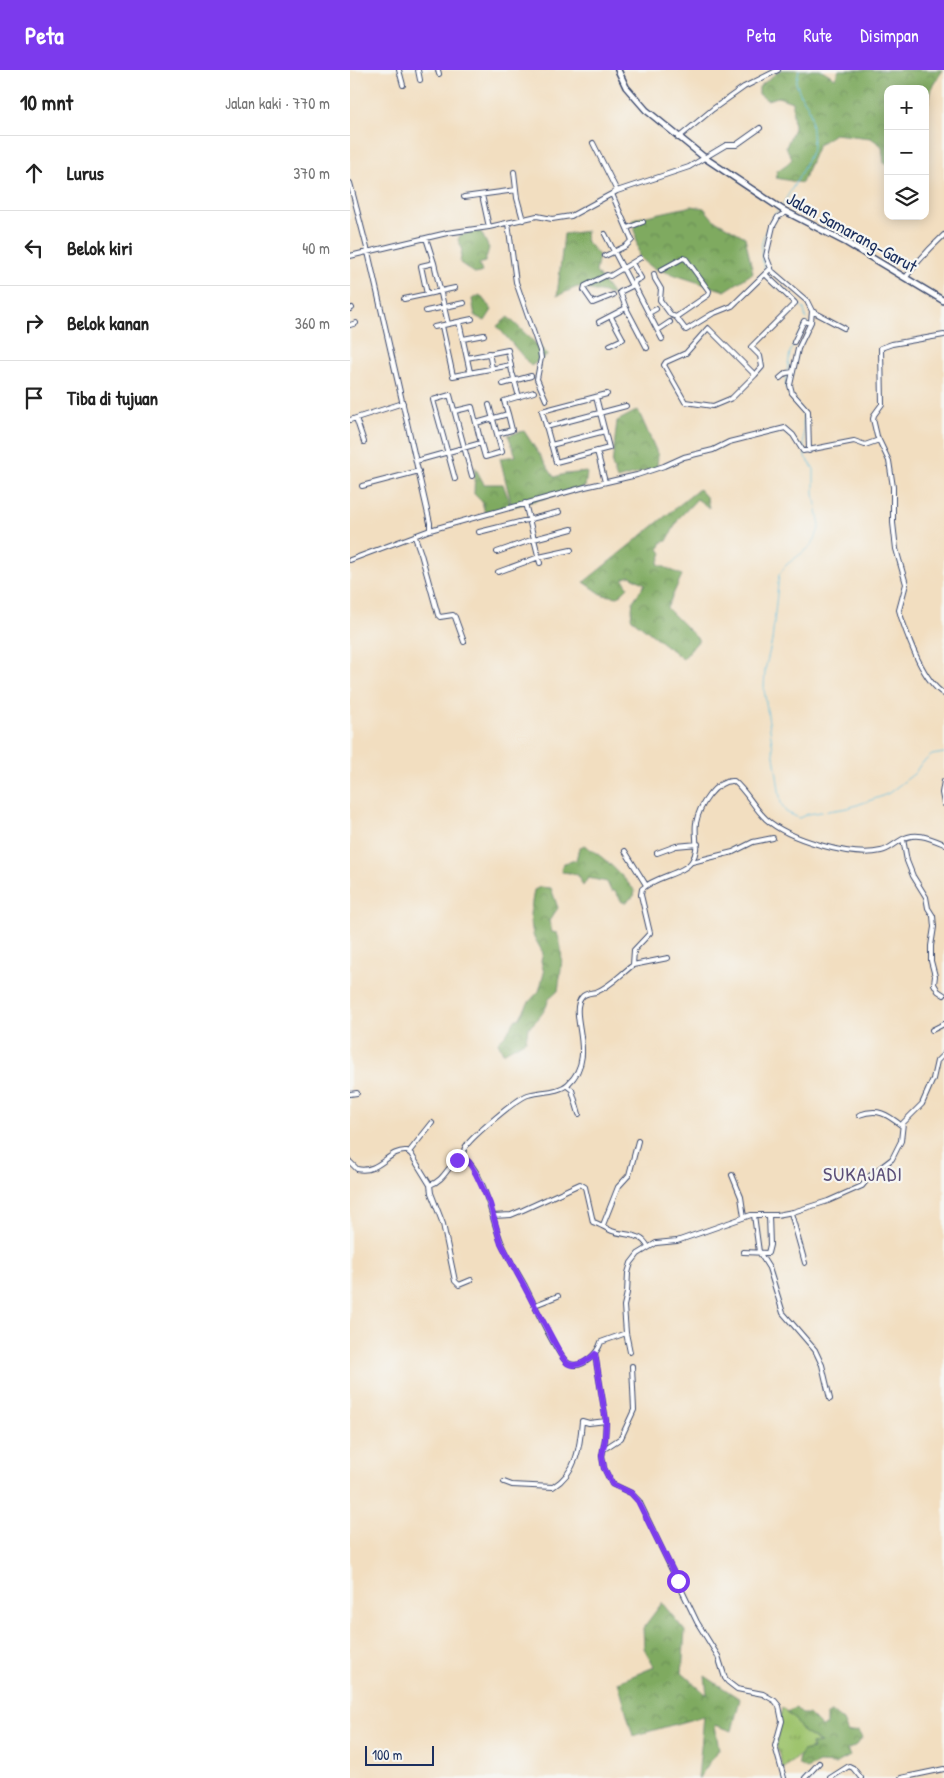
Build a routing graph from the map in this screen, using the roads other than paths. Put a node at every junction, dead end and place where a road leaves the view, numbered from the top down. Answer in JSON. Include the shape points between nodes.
{"nodes":[{"id":1,"x":399,"y":70,"type":"edge"},
{"id":2,"x":418,"y":70,"type":"edge"},
{"id":3,"x":618,"y":70,"type":"edge"},
{"id":4,"x":778,"y":70,"type":"edge"},
{"id":5,"x":420,"y":80,"type":"dead end"},
{"id":6,"x":403,"y":85,"type":"dead end"},
{"id":7,"x":760,"y":128,"type":"dead end"},
{"id":8,"x":678,"y":138,"type":"junction"},
{"id":9,"x":594,"y":143,"type":"dead end"},
{"id":10,"x":705,"y":158,"type":"junction"},
{"id":11,"x":514,"y":172,"type":"dead end"},
{"id":12,"x":350,"y":183,"type":"edge"},
{"id":13,"x":516,"y":190,"type":"junction"},
{"id":14,"x":617,"y":191,"type":"junction"},
{"id":15,"x":612,"y":194,"type":"junction"},
{"id":16,"x":482,"y":195,"type":"junction"},
{"id":17,"x":464,"y":198,"type":"dead end"},
{"id":18,"x":352,"y":202,"type":"edge"},
{"id":19,"x":785,"y":211,"type":"junction"},
{"id":20,"x":523,"y":220,"type":"junction"},
{"id":21,"x":643,"y":222,"type":"dead end"},
{"id":22,"x":508,"y":223,"type":"junction"},
{"id":23,"x":489,"y":228,"type":"junction"},
{"id":24,"x":627,"y":228,"type":"junction"},
{"id":25,"x":605,"y":234,"type":"dead end"},
{"id":26,"x":944,"y":235,"type":"edge"},
{"id":27,"x":426,"y":238,"type":"junction"},
{"id":28,"x":368,"y":252,"type":"junction"},
{"id":29,"x":613,"y":252,"type":"junction"},
{"id":30,"x":350,"y":256,"type":"edge"},
{"id":31,"x":605,"y":256,"type":"dead end"},
{"id":32,"x":640,"y":258,"type":"dead end"},
{"id":33,"x":434,"y":263,"type":"junction"},
{"id":34,"x":632,"y":263,"type":"junction"},
{"id":35,"x":623,"y":268,"type":"junction"},
{"id":36,"x":770,"y":269,"type":"junction"},
{"id":37,"x":662,"y":270,"type":"dead end"},
{"id":38,"x":654,"y":274,"type":"dead end"},
{"id":39,"x":766,"y":274,"type":"junction"},
{"id":40,"x":906,"y":277,"type":"junction"},
{"id":41,"x":633,"y":285,"type":"junction"},
{"id":42,"x":455,"y":288,"type":"dead end"},
{"id":43,"x":441,"y":291,"type":"junction"},
{"id":44,"x":427,"y":294,"type":"junction"},
{"id":45,"x":616,"y":294,"type":"junction"},
{"id":46,"x":404,"y":299,"type":"dead end"},
{"id":47,"x":944,"y":301,"type":"edge"},
{"id":48,"x":464,"y":303,"type":"dead end"},
{"id":49,"x":444,"y":307,"type":"junction"},
{"id":50,"x":626,"y":308,"type":"junction"},
{"id":51,"x":656,"y":309,"type":"dead end"},
{"id":52,"x":426,"y":311,"type":"dead end"},
{"id":53,"x":812,"y":311,"type":"junction"},
{"id":54,"x":649,"y":313,"type":"junction"},
{"id":55,"x":612,"y":317,"type":"junction"},
{"id":56,"x":676,"y":317,"type":"junction"},
{"id":57,"x":472,"y":319,"type":"dead end"},
{"id":58,"x":459,"y":322,"type":"junction"},
{"id":59,"x":599,"y":322,"type":"dead end"},
{"id":60,"x":670,"y":322,"type":"dead end"},
{"id":61,"x":807,"y":322,"type":"junction"},
{"id":62,"x":356,"y":323,"type":"dead end"},
{"id":63,"x":448,"y":324,"type":"junction"},
{"id":64,"x":703,"y":324,"type":"dead end"},
{"id":65,"x":350,"y":325,"type":"edge"},
{"id":66,"x":442,"y":326,"type":"junction"},
{"id":67,"x":434,"y":327,"type":"dead end"},
{"id":68,"x":708,"y":328,"type":"junction"},
{"id":69,"x":844,"y":328,"type":"dead end"},
{"id":70,"x":658,"y":330,"type":"junction"},
{"id":71,"x":686,"y":330,"type":"junction"},
{"id":72,"x":681,"y":333,"type":"dead end"},
{"id":73,"x":484,"y":335,"type":"dead end"},
{"id":74,"x":944,"y":335,"type":"edge"},
{"id":75,"x":463,"y":339,"type":"junction"},
{"id":76,"x":662,"y":339,"type":"dead end"},
{"id":77,"x":794,"y":342,"type":"dead end"},
{"id":78,"x":610,"y":345,"type":"dead end"},
{"id":79,"x":647,"y":348,"type":"dead end"},
{"id":80,"x":489,"y":354,"type":"junction"},
{"id":81,"x":467,"y":358,"type":"junction"},
{"id":82,"x":511,"y":365,"type":"junction"},
{"id":83,"x":492,"y":368,"type":"junction"},
{"id":84,"x":470,"y":372,"type":"junction"},
{"id":85,"x":790,"y":373,"type":"junction"},
{"id":86,"x":755,"y":375,"type":"junction"},
{"id":87,"x":531,"y":376,"type":"dead end"},
{"id":88,"x":780,"y":378,"type":"dead end"},
{"id":89,"x":514,"y":381,"type":"junction"},
{"id":90,"x":503,"y":384,"type":"dead end"},
{"id":91,"x":534,"y":392,"type":"dead end"},
{"id":92,"x":607,"y":394,"type":"dead end"},
{"id":93,"x":519,"y":396,"type":"junction"},
{"id":94,"x":596,"y":397,"type":"junction"},
{"id":95,"x":546,"y":400,"type":"dead end"},
{"id":96,"x":403,"y":403,"type":"junction"},
{"id":97,"x":489,"y":405,"type":"dead end"},
{"id":98,"x":626,"y":406,"type":"dead end"},
{"id":99,"x":454,"y":412,"type":"junction"},
{"id":100,"x":600,"y":413,"type":"junction"},
{"id":101,"x":508,"y":414,"type":"junction"},
{"id":102,"x":356,"y":418,"type":"junction"},
{"id":103,"x":493,"y":418,"type":"junction"},
{"id":104,"x":350,"y":420,"type":"edge"},
{"id":105,"x":476,"y":422,"type":"junction"},
{"id":106,"x":546,"y":427,"type":"junction"},
{"id":107,"x":605,"y":431,"type":"junction"},
{"id":108,"x":497,"y":434,"type":"junction"},
{"id":109,"x":879,"y":440,"type":"junction"},
{"id":110,"x":364,"y":442,"type":"dead end"},
{"id":111,"x":481,"y":443,"type":"junction"},
{"id":112,"x":551,"y":445,"type":"junction"},
{"id":113,"x":464,"y":448,"type":"junction"},
{"id":114,"x":597,"y":451,"type":"junction"},
{"id":115,"x":807,"y":451,"type":"junction"},
{"id":116,"x":447,"y":452,"type":"junction"},
{"id":117,"x":416,"y":461,"type":"junction"},
{"id":118,"x":419,"y":471,"type":"junction"},
{"id":119,"x":472,"y":476,"type":"dead end"},
{"id":120,"x":455,"y":479,"type":"dead end"},
{"id":121,"x":605,"y":482,"type":"junction"},
{"id":122,"x":362,"y":486,"type":"dead end"},
{"id":123,"x":525,"y":503,"type":"junction"},
{"id":124,"x":559,"y":512,"type":"dead end"},
{"id":125,"x":529,"y":519,"type":"junction"},
{"id":126,"x":572,"y":529,"type":"dead end"},
{"id":127,"x":430,"y":530,"type":"junction"},
{"id":128,"x":479,"y":532,"type":"dead end"},
{"id":129,"x":415,"y":537,"type":"junction"},
{"id":130,"x":534,"y":539,"type":"junction"},
{"id":131,"x":570,"y":550,"type":"dead end"},
{"id":132,"x":497,"y":552,"type":"dead end"},
{"id":133,"x":539,"y":557,"type":"junction"},
{"id":134,"x":350,"y":560,"type":"edge"},
{"id":135,"x":540,"y":563,"type":"dead end"},
{"id":136,"x":498,"y":572,"type":"dead end"},
{"id":137,"x":464,"y":642,"type":"dead end"},
{"id":138,"x":944,"y":694,"type":"edge"},
{"id":139,"x":944,"y":781,"type":"edge"},
{"id":140,"x":944,"y":804,"type":"edge"},
{"id":141,"x":773,"y":838,"type":"dead end"},
{"id":142,"x":903,"y":839,"type":"junction"},
{"id":143,"x":698,"y":844,"type":"junction"},
{"id":144,"x":944,"y":844,"type":"edge"},
{"id":145,"x":625,"y":851,"type":"dead end"},
{"id":146,"x":657,"y":853,"type":"dead end"},
{"id":147,"x":692,"y":862,"type":"junction"},
{"id":148,"x":646,"y":885,"type":"junction"},
{"id":149,"x":668,"y":958,"type":"dead end"},
{"id":150,"x":633,"y":965,"type":"junction"},
{"id":151,"x":944,"y":995,"type":"edge"},
{"id":152,"x":944,"y":1024,"type":"edge"},
{"id":153,"x":932,"y":1030,"type":"dead end"},
{"id":154,"x":944,"y":1054,"type":"edge"},
{"id":155,"x":567,"y":1086,"type":"junction"},
{"id":156,"x":357,"y":1093,"type":"dead end"},
{"id":157,"x":350,"y":1094,"type":"edge"},
{"id":158,"x":579,"y":1114,"type":"dead end"},
{"id":159,"x":859,"y":1116,"type":"dead end"},
{"id":160,"x":432,"y":1123,"type":"dead end"},
{"id":161,"x":902,"y":1126,"type":"junction"},
{"id":162,"x":638,"y":1141,"type":"dead end"},
{"id":163,"x":409,"y":1152,"type":"junction"},
{"id":164,"x":462,"y":1157,"type":"junction"},
{"id":165,"x":350,"y":1162,"type":"edge"},
{"id":166,"x":732,"y":1175,"type":"dead end"},
{"id":167,"x":430,"y":1184,"type":"junction"},
{"id":168,"x":791,"y":1213,"type":"junction"},
{"id":169,"x":754,"y":1215,"type":"junction"},
{"id":170,"x":769,"y":1215,"type":"junction"},
{"id":171,"x":494,"y":1216,"type":"junction"},
{"id":172,"x":744,"y":1217,"type":"junction"},
{"id":173,"x":602,"y":1225,"type":"junction"},
{"id":174,"x":648,"y":1247,"type":"junction"},
{"id":175,"x":743,"y":1252,"type":"dead end"},
{"id":176,"x":759,"y":1252,"type":"junction"},
{"id":177,"x":805,"y":1263,"type":"dead end"},
{"id":178,"x":471,"y":1280,"type":"dead end"},
{"id":179,"x":558,"y":1296,"type":"dead end"},
{"id":180,"x":535,"y":1305,"type":"junction"},
{"id":181,"x":626,"y":1333,"type":"junction"},
{"id":182,"x":630,"y":1352,"type":"dead end"},
{"id":183,"x":595,"y":1354,"type":"junction"},
{"id":184,"x":632,"y":1366,"type":"dead end"},
{"id":185,"x":830,"y":1399,"type":"dead end"},
{"id":186,"x":606,"y":1421,"type":"junction"},
{"id":187,"x":604,"y":1449,"type":"junction"},
{"id":188,"x":504,"y":1482,"type":"dead end"},
{"id":189,"x":819,"y":1763,"type":"dead end"},
{"id":190,"x":944,"y":1769,"type":"edge"},
{"id":191,"x":784,"y":1778,"type":"edge"},
{"id":192,"x":805,"y":1778,"type":"edge"},
{"id":193,"x":830,"y":1778,"type":"edge"},
{"id":194,"x":861,"y":1778,"type":"edge"},
{"id":195,"x":901,"y":1778,"type":"edge"}],
"edges":[{"from":1,"to":6,"type":"street"},
{"from":2,"to":5,"type":"street"},
{"from":3,"to":8,"type":"main road","name":"Jalan Samarang-Garut","via":[[626,87],[646,110]]},
{"from":4,"to":8,"type":"street","via":[[744,87]]},
{"from":7,"to":10,"type":"street","via":[[737,144],[726,145]]},
{"from":8,"to":10,"type":"main road","name":"Jalan Samarang-Garut"},
{"from":9,"to":14,"type":"street"},
{"from":10,"to":14,"type":"street"},
{"from":10,"to":19,"type":"main road","name":"Jalan Samarang-Garut"},
{"from":11,"to":13,"type":"street"},
{"from":12,"to":18,"type":"street"},
{"from":13,"to":16,"type":"street"},
{"from":13,"to":20,"type":"street"},
{"from":14,"to":15,"type":"street"},
{"from":15,"to":20,"type":"street","via":[[571,216],[552,219],[537,216]]},
{"from":15,"to":24,"type":"street"},
{"from":16,"to":17,"type":"street"},
{"from":16,"to":23,"type":"street"},
{"from":18,"to":28,"type":"street"},
{"from":19,"to":36,"type":"street","via":[[773,226],[766,256]]},
{"from":19,"to":40,"type":"main road","name":"Jalan Samarang-Garut"},
{"from":20,"to":22,"type":"street"},
{"from":21,"to":24,"type":"street"},
{"from":22,"to":23,"type":"street"},
{"from":22,"to":95,"type":"street","via":[[516,282],[540,351],[536,379]]},
{"from":23,"to":27,"type":"street"},
{"from":24,"to":29,"type":"street","via":[[632,240]]},
{"from":25,"to":29,"type":"street"},
{"from":26,"to":40,"type":"street"},
{"from":27,"to":28,"type":"street"},
{"from":27,"to":33,"type":"street"},
{"from":28,"to":30,"type":"street"},
{"from":28,"to":96,"type":"street"},
{"from":29,"to":31,"type":"street"},
{"from":29,"to":35,"type":"street"},
{"from":32,"to":34,"type":"street"},
{"from":33,"to":43,"type":"street"},
{"from":33,"to":44,"type":"street","via":[[420,266]]},
{"from":34,"to":35,"type":"street"},
{"from":34,"to":41,"type":"street","via":[[641,278]]},
{"from":35,"to":41,"type":"street"},
{"from":35,"to":45,"type":"street","via":[[585,286],[584,290],[593,303]]},
{"from":36,"to":39,"type":"street"},
{"from":36,"to":53,"type":"street","via":[[807,301]]},
{"from":37,"to":56,"type":"street","via":[[683,258],[709,291],[708,295]]},
{"from":38,"to":56,"type":"street","via":[[661,289],[660,300]]},
{"from":39,"to":71,"type":"street","via":[[732,306]]},
{"from":39,"to":86,"type":"street","via":[[795,303],[751,347],[760,356],[762,367]]},
{"from":40,"to":47,"type":"main road","name":"Jalan Samarang-Garut"},
{"from":41,"to":45,"type":"street"},
{"from":41,"to":54,"type":"street"},
{"from":42,"to":43,"type":"street"},
{"from":43,"to":44,"type":"street"},
{"from":43,"to":49,"type":"street"},
{"from":44,"to":46,"type":"street"},
{"from":45,"to":50,"type":"street"},
{"from":48,"to":49,"type":"street"},
{"from":49,"to":52,"type":"street"},
{"from":49,"to":63,"type":"street"},
{"from":50,"to":55,"type":"street"},
{"from":50,"to":79,"type":"street"},
{"from":51,"to":54,"type":"street"},
{"from":53,"to":61,"type":"street"},
{"from":53,"to":69,"type":"street"},
{"from":54,"to":70,"type":"street"},
{"from":55,"to":59,"type":"street"},
{"from":55,"to":78,"type":"street","via":[[623,339]]},
{"from":56,"to":71,"type":"street"},
{"from":57,"to":58,"type":"street"},
{"from":58,"to":63,"type":"street"},
{"from":58,"to":75,"type":"street"},
{"from":60,"to":70,"type":"street"},
{"from":61,"to":77,"type":"street"},
{"from":61,"to":85,"type":"street"},
{"from":62,"to":65,"type":"street"},
{"from":63,"to":66,"type":"street"},
{"from":64,"to":68,"type":"street"},
{"from":66,"to":67,"type":"street"},
{"from":66,"to":84,"type":"street","via":[[453,376]]},
{"from":68,"to":86,"type":"street"},
{"from":68,"to":86,"type":"street","via":[[686,352],[664,366],[685,402],[713,406],[732,398]]},
{"from":70,"to":76,"type":"street"},
{"from":71,"to":72,"type":"street"},
{"from":73,"to":75,"type":"street"},
{"from":74,"to":109,"type":"street","via":[[881,348],[882,404],[873,419]]},
{"from":75,"to":81,"type":"street"},
{"from":80,"to":81,"type":"street"},
{"from":80,"to":82,"type":"street","via":[[508,350]]},
{"from":80,"to":83,"type":"street"},
{"from":81,"to":84,"type":"street"},
{"from":82,"to":83,"type":"street"},
{"from":82,"to":89,"type":"street"},
{"from":83,"to":84,"type":"street"},
{"from":85,"to":88,"type":"street"},
{"from":85,"to":115,"type":"street","via":[[790,388],[808,411]]},
{"from":87,"to":89,"type":"street"},
{"from":89,"to":90,"type":"street"},
{"from":89,"to":93,"type":"street"},
{"from":91,"to":93,"type":"street"},
{"from":92,"to":94,"type":"street"},
{"from":93,"to":101,"type":"street","via":[[504,400]]},
{"from":94,"to":100,"type":"street"},
{"from":94,"to":106,"type":"street","via":[[542,411]]},
{"from":96,"to":102,"type":"street"},
{"from":96,"to":117,"type":"street"},
{"from":97,"to":103,"type":"street"},
{"from":98,"to":100,"type":"street"},
{"from":99,"to":105,"type":"street","via":[[472,407]]},
{"from":99,"to":113,"type":"street"},
{"from":99,"to":116,"type":"street","via":[[450,395],[433,400]]},
{"from":100,"to":106,"type":"street"},
{"from":100,"to":107,"type":"street"},
{"from":101,"to":103,"type":"street"},
{"from":101,"to":108,"type":"street","via":[[512,430]]},
{"from":102,"to":104,"type":"street"},
{"from":102,"to":110,"type":"street"},
{"from":103,"to":105,"type":"street"},
{"from":103,"to":108,"type":"street"},
{"from":105,"to":111,"type":"street"},
{"from":106,"to":112,"type":"street"},
{"from":107,"to":112,"type":"street"},
{"from":107,"to":114,"type":"street","via":[[609,448]]},
{"from":108,"to":111,"type":"street","via":[[502,452],[486,457]]},
{"from":109,"to":115,"type":"street","via":[[865,445],[854,441]]},
{"from":109,"to":138,"type":"street","via":[[889,461],[896,549],[906,584],[900,618],[934,687]]},
{"from":111,"to":113,"type":"street"},
{"from":112,"to":114,"type":"street","via":[[556,462]]},
{"from":113,"to":116,"type":"street"},
{"from":113,"to":119,"type":"street"},
{"from":114,"to":121,"type":"street"},
{"from":115,"to":121,"type":"street","via":[[785,428],[729,442],[664,466]]},
{"from":116,"to":117,"type":"street"},
{"from":116,"to":120,"type":"street"},
{"from":117,"to":118,"type":"street"},
{"from":118,"to":122,"type":"street"},
{"from":118,"to":127,"type":"street"},
{"from":121,"to":123,"type":"street"},
{"from":123,"to":125,"type":"street"},
{"from":123,"to":127,"type":"street"},
{"from":124,"to":125,"type":"street"},
{"from":125,"to":128,"type":"street"},
{"from":125,"to":130,"type":"street"},
{"from":126,"to":130,"type":"street"},
{"from":127,"to":129,"type":"street"},
{"from":129,"to":134,"type":"street"},
{"from":129,"to":137,"type":"street","via":[[438,615],[455,617]]},
{"from":130,"to":132,"type":"street"},
{"from":130,"to":133,"type":"street"},
{"from":131,"to":133,"type":"street"},
{"from":133,"to":135,"type":"street"},
{"from":133,"to":136,"type":"street"},
{"from":139,"to":140,"type":"street"},
{"from":141,"to":147,"type":"street"},
{"from":142,"to":143,"type":"street","via":[[875,853],[850,852],[803,840],[768,821],[737,783],[729,780],[716,787],[700,812],[696,824]]},
{"from":142,"to":144,"type":"street","via":[[919,836]]},
{"from":142,"to":151,"type":"street","via":[[907,861],[933,916],[931,961],[934,984]]},
{"from":143,"to":146,"type":"street","via":[[676,846]]},
{"from":143,"to":147,"type":"street"},
{"from":145,"to":148,"type":"street"},
{"from":147,"to":148,"type":"street"},
{"from":148,"to":150,"type":"street","via":[[641,896],[650,933],[634,950]]},
{"from":149,"to":150,"type":"street"},
{"from":150,"to":155,"type":"street","via":[[607,986],[584,995],[579,1001],[582,1056],[574,1078]]},
{"from":152,"to":153,"type":"street"},
{"from":154,"to":161,"type":"street","via":[[937,1061],[922,1104]]},
{"from":155,"to":158,"type":"street","via":[[573,1091]]},
{"from":155,"to":164,"type":"street","via":[[520,1099],[478,1133],[466,1146]]},
{"from":156,"to":157,"type":"street"},
{"from":159,"to":161,"type":"street","via":[[876,1111]]},
{"from":160,"to":163,"type":"street"},
{"from":161,"to":168,"type":"street","via":[[901,1141],[892,1159],[862,1186]]},
{"from":162,"to":173,"type":"street","via":[[628,1177],[618,1188]]},
{"from":163,"to":165,"type":"street","via":[[398,1152],[367,1170],[357,1170]]},
{"from":163,"to":167,"type":"street"},
{"from":164,"to":167,"type":"street","via":[[440,1180]]},
{"from":164,"to":171,"type":"street","via":[[476,1174]]},
{"from":166,"to":172,"type":"street","via":[[741,1197]]},
{"from":167,"to":178,"type":"street","via":[[443,1224],[455,1281],[459,1285]]},
{"from":168,"to":170,"type":"street"},
{"from":168,"to":177,"type":"street"},
{"from":169,"to":170,"type":"street"},
{"from":169,"to":172,"type":"street"},
{"from":169,"to":176,"type":"street"},
{"from":170,"to":176,"type":"street","via":[[769,1250],[766,1254]]},
{"from":171,"to":173,"type":"street","via":[[511,1215],[580,1184],[586,1189],[592,1221]]},
{"from":171,"to":180,"type":"street","via":[[500,1241]]},
{"from":172,"to":174,"type":"street","via":[[677,1241]]},
{"from":173,"to":174,"type":"street","via":[[612,1231],[639,1237]]},
{"from":174,"to":181,"type":"street","via":[[637,1256],[629,1270],[624,1306]]},
{"from":175,"to":176,"type":"street"},
{"from":176,"to":185,"type":"street","via":[[769,1268],[783,1313],[818,1357]]},
{"from":179,"to":180,"type":"street"},
{"from":180,"to":183,"type":"street","via":[[556,1347],[569,1364],[585,1362]]},
{"from":181,"to":182,"type":"street"},
{"from":181,"to":183,"type":"street","via":[[601,1342]]},
{"from":183,"to":186,"type":"street"},
{"from":184,"to":187,"type":"street","via":[[634,1410],[621,1438]]},
{"from":186,"to":187,"type":"street"},
{"from":186,"to":188,"type":"street","via":[[582,1421],[578,1454],[568,1474],[553,1487]]},
{"from":187,"to":191,"type":"street","via":[[602,1460],[610,1482],[631,1493],[638,1501],[697,1622],[718,1656],[725,1678],[737,1688],[775,1700],[779,1706],[782,1721],[775,1746]]},
{"from":189,"to":192,"type":"street"},
{"from":190,"to":195,"type":"street"},
{"from":193,"to":194,"type":"street","via":[[849,1766]]}]}
